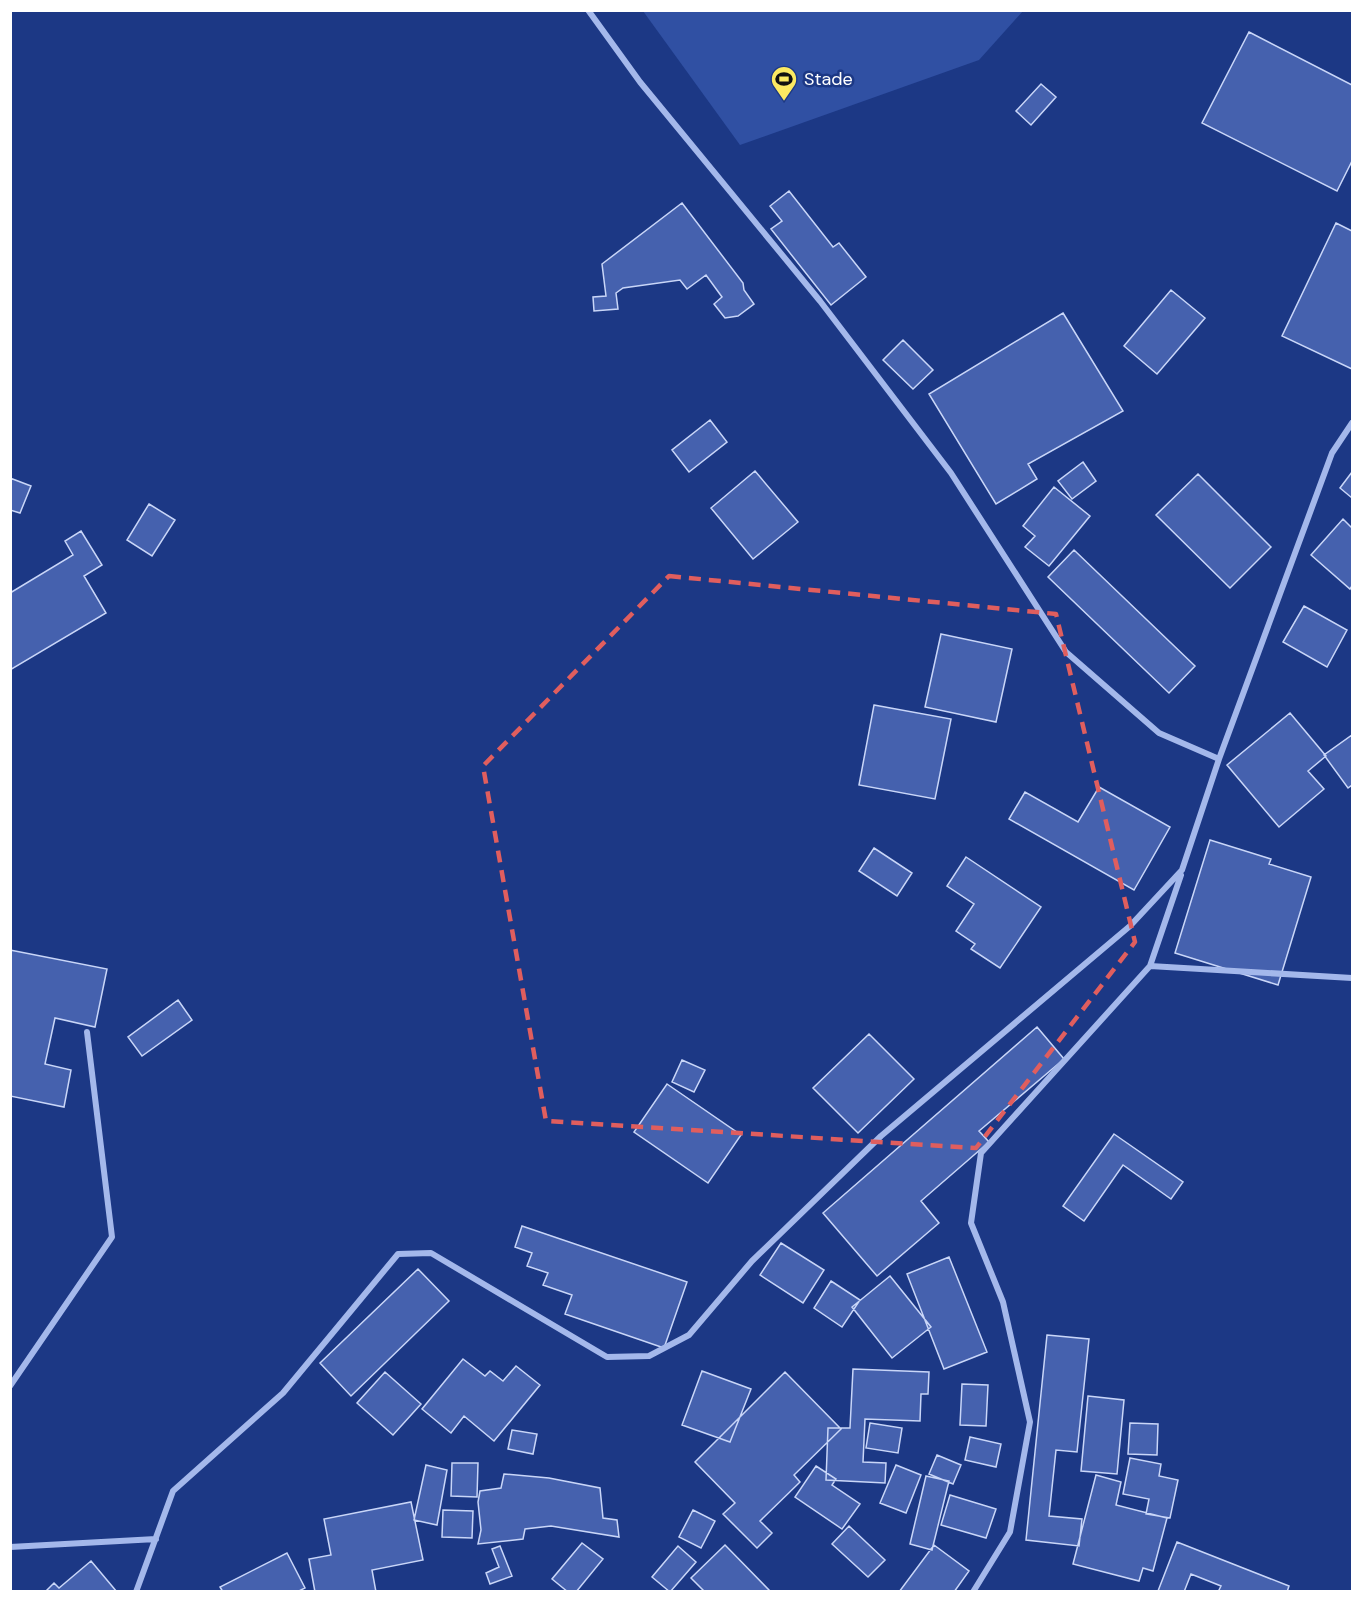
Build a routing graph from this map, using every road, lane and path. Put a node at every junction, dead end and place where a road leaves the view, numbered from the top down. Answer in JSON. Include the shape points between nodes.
{"nodes":[{"id":1,"x":588,"y":10,"type":"edge"},
{"id":2,"x":1353,"y":423,"type":"edge"},
{"id":3,"x":1219,"y":759,"type":"junction"},
{"id":4,"x":1182,"y":870,"type":"junction"},
{"id":5,"x":1150,"y":966,"type":"junction"},
{"id":6,"x":1353,"y":978,"type":"edge"},
{"id":7,"x":87,"y":1032,"type":"dead end"},
{"id":8,"x":10,"y":1386,"type":"edge"},
{"id":9,"x":156,"y":1539,"type":"junction"},
{"id":10,"x":10,"y":1548,"type":"edge"},
{"id":11,"x":136,"y":1592,"type":"edge"},
{"id":12,"x":973,"y":1592,"type":"edge"}],
"edges":[{"from":1,"to":3,"type":"street","via":[[640,82],[820,301],[951,472],[1066,652],[1159,733]]},
{"from":2,"to":3,"type":"street","via":[[1332,453]]},
{"from":3,"to":4,"type":"street"},
{"from":4,"to":5,"type":"street"},
{"from":4,"to":9,"type":"street","via":[[1130,926],[880,1136],[752,1261],[688,1335],[649,1356],[608,1357],[431,1253],[398,1254],[283,1393],[173,1491]]},
{"from":5,"to":6,"type":"street"},
{"from":5,"to":12,"type":"street","via":[[981,1153],[971,1223],[1004,1302],[1030,1422],[1010,1532]]},
{"from":7,"to":8,"type":"street","via":[[112,1237]]},
{"from":9,"to":10,"type":"street"},
{"from":9,"to":11,"type":"street"}]}
